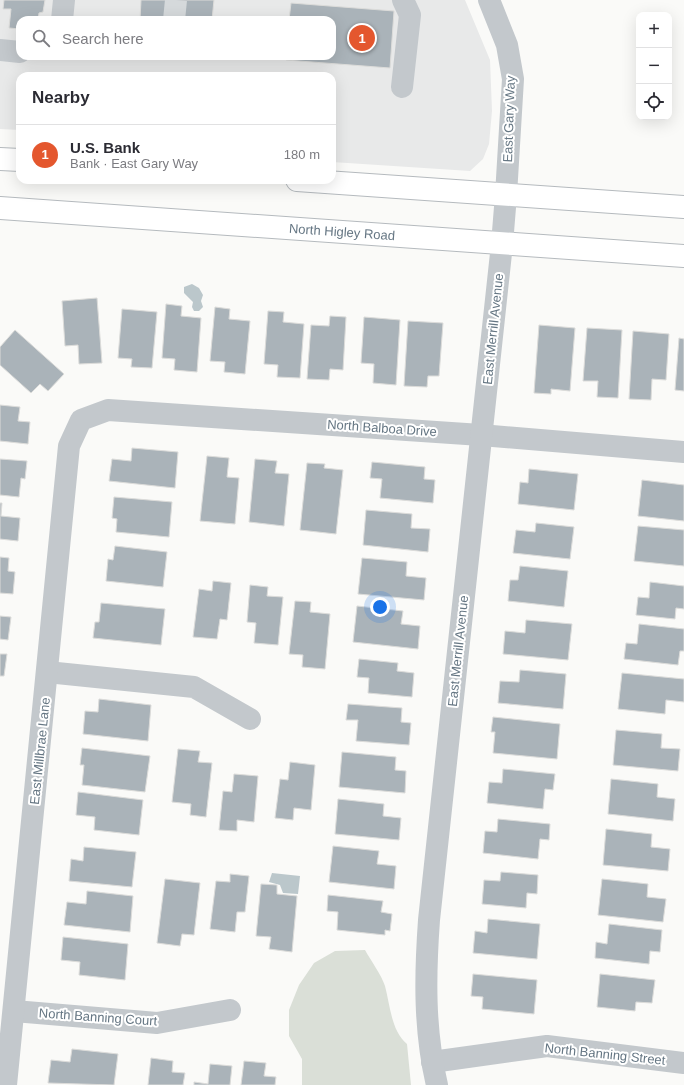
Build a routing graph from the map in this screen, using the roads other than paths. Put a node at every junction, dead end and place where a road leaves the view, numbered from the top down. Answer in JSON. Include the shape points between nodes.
{"nodes":[{"id":1,"x":64,"y":0,"type":"edge"},
{"id":2,"x":403,"y":0,"type":"edge"},
{"id":3,"x":489,"y":0,"type":"edge"},
{"id":4,"x":62,"y":16,"type":"edge"},
{"id":5,"x":0,"y":50,"type":"edge"},
{"id":6,"x":16,"y":52,"type":"edge"},
{"id":7,"x":402,"y":87,"type":"dead end"},
{"id":8,"x":0,"y":159,"type":"edge"},
{"id":9,"x":16,"y":160,"type":"edge"},
{"id":10,"x":336,"y":183,"type":"edge"},
{"id":11,"x":506,"y":195,"type":"junction"},
{"id":12,"x":684,"y":207,"type":"edge"},
{"id":13,"x":0,"y":208,"type":"edge"},
{"id":14,"x":504,"y":218,"type":"joint"},
{"id":15,"x":502,"y":244,"type":"junction"},
{"id":16,"x":684,"y":256,"type":"edge"},
{"id":17,"x":81,"y":420,"type":"joint"},
{"id":18,"x":481,"y":435,"type":"junction"},
{"id":19,"x":684,"y":452,"type":"edge"},
{"id":20,"x":47,"y":672,"type":"junction"},
{"id":21,"x":250,"y":719,"type":"dead end"},
{"id":22,"x":230,"y":1010,"type":"dead end"},
{"id":23,"x":14,"y":1011,"type":"junction"},
{"id":24,"x":432,"y":1062,"type":"junction"},
{"id":25,"x":684,"y":1063,"type":"edge"},
{"id":26,"x":6,"y":1085,"type":"edge"},
{"id":27,"x":437,"y":1085,"type":"edge"}],
"edges":[{"from":1,"to":4,"type":"street"},
{"from":2,"to":7,"type":"street","via":[[410,15]]},
{"from":3,"to":11,"type":"street","name":"East Gary Way","via":[[506,45],[512,79]]},
{"from":5,"to":6,"type":"street"},
{"from":8,"to":9,"type":"main road"},
{"from":10,"to":11,"type":"main road"},
{"from":11,"to":12,"type":"main road"},
{"from":11,"to":14,"type":"street","name":"East Gary Way"},
{"from":13,"to":15,"type":"main road","name":"North Higley Road"},
{"from":14,"to":15,"type":"street","name":"East Merrill Avenue"},
{"from":15,"to":16,"type":"main road","name":"North Higley Road"},
{"from":15,"to":18,"type":"street","name":"East Merrill Avenue"},
{"from":17,"to":18,"type":"street","name":"North Balboa Drive","via":[[108,410]]},
{"from":17,"to":20,"type":"street","name":"East Millbrae Lane","via":[[69,446]]},
{"from":18,"to":19,"type":"street","name":"North Balboa Drive"},
{"from":18,"to":24,"type":"street","name":"East Merrill Avenue","via":[[429,920],[426,1011]]},
{"from":20,"to":21,"type":"street","via":[[194,687]]},
{"from":20,"to":23,"type":"street","name":"East Millbrae Lane"},
{"from":22,"to":23,"type":"street","name":"North Banning Court","via":[[157,1023]]},
{"from":23,"to":26,"type":"street","name":"East Millbrae Lane"},
{"from":24,"to":25,"type":"street","name":"North Banning Street","via":[[547,1046]]},
{"from":24,"to":27,"type":"street","name":"East Merrill Avenue"}]}
